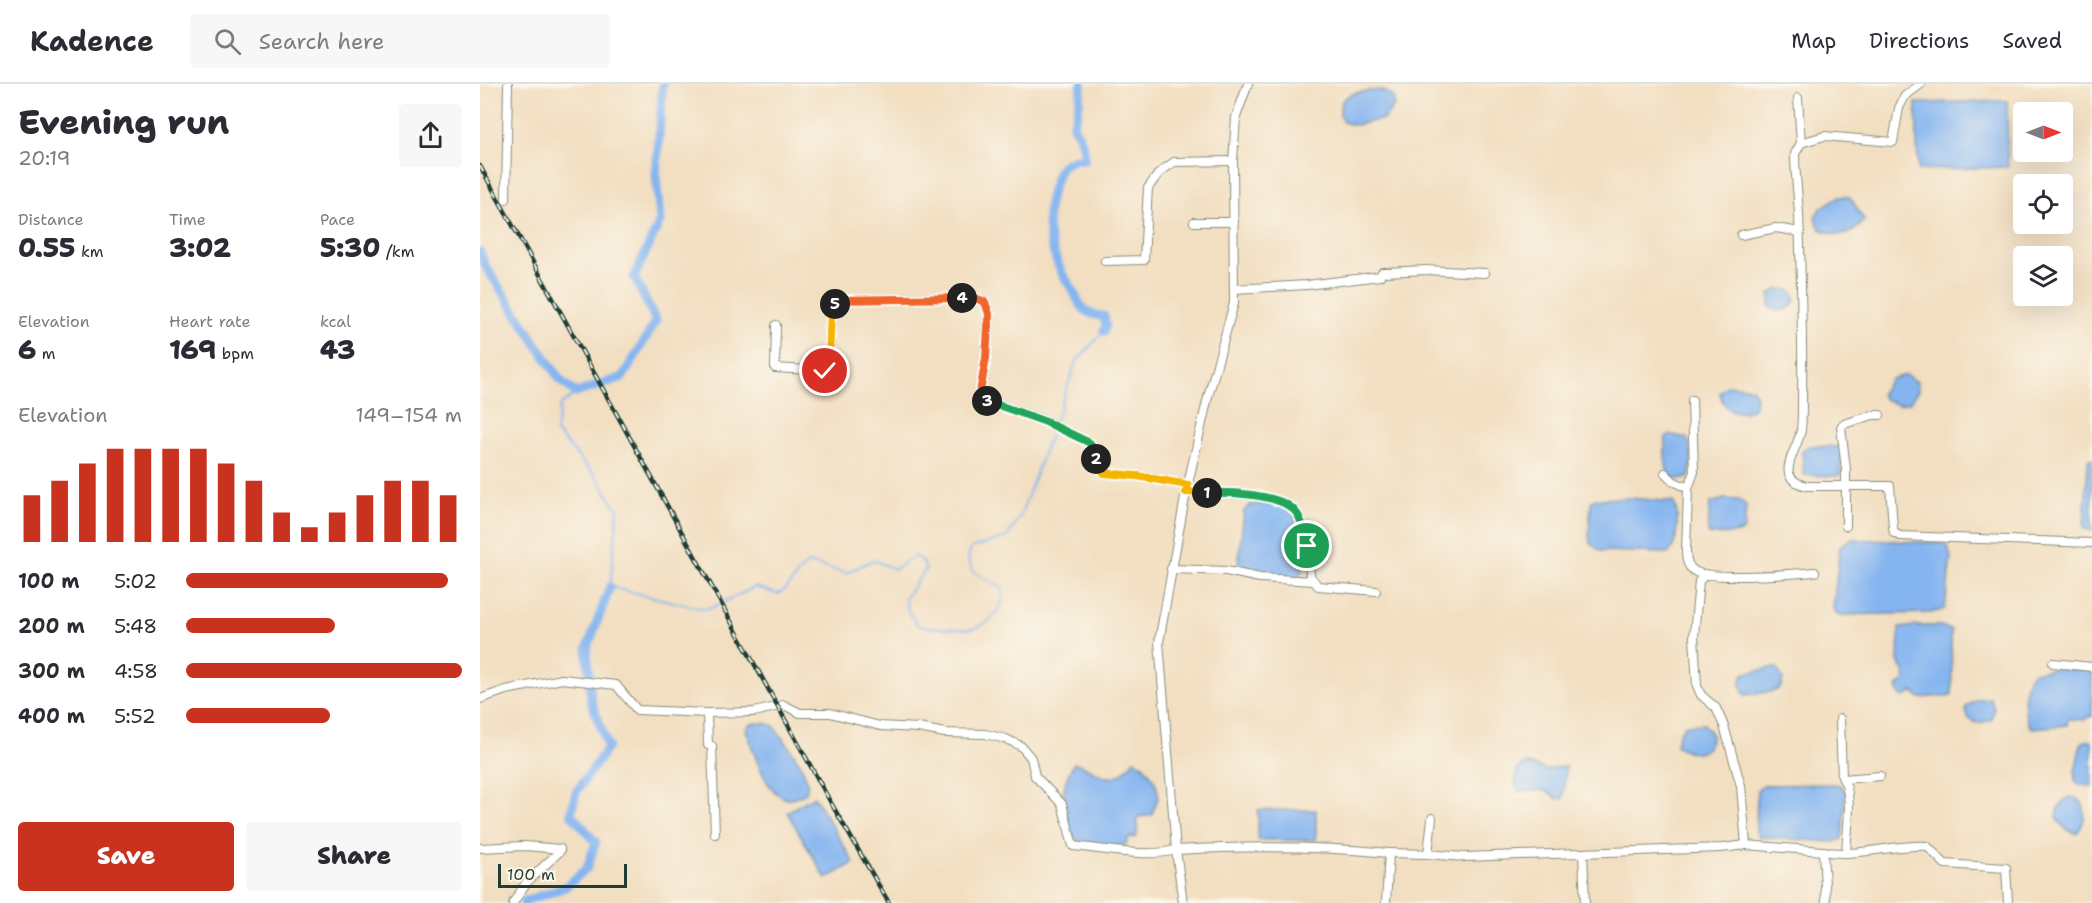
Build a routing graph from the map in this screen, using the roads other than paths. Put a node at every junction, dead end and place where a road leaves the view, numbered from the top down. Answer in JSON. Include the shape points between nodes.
{"nodes":[{"id":1,"x":508,"y":84,"type":"edge"},
{"id":2,"x":1248,"y":84,"type":"edge"},
{"id":3,"x":1921,"y":84,"type":"edge"},
{"id":4,"x":1798,"y":98,"type":"dead end"},
{"id":5,"x":1801,"y":143,"type":"junction"},
{"id":6,"x":1233,"y":161,"type":"junction"},
{"id":7,"x":506,"y":199,"type":"dead end"},
{"id":8,"x":1194,"y":222,"type":"dead end"},
{"id":9,"x":1234,"y":222,"type":"junction"},
{"id":10,"x":1800,"y":232,"type":"junction"},
{"id":11,"x":1741,"y":235,"type":"dead end"},
{"id":12,"x":1105,"y":261,"type":"dead end"},
{"id":13,"x":1485,"y":273,"type":"dead end"},
{"id":14,"x":1234,"y":289,"type":"junction"},
{"id":15,"x":776,"y":325,"type":"dead end"},
{"id":16,"x":1692,"y":400,"type":"dead end"},
{"id":17,"x":1880,"y":415,"type":"dead end"},
{"id":18,"x":1665,"y":473,"type":"dead end"},
{"id":19,"x":1846,"y":486,"type":"junction"},
{"id":20,"x":1688,"y":488,"type":"junction"},
{"id":21,"x":1187,"y":489,"type":"junction"},
{"id":22,"x":1846,"y":526,"type":"dead end"},
{"id":23,"x":2092,"y":543,"type":"edge"},
{"id":24,"x":1171,"y":569,"type":"junction"},
{"id":25,"x":1815,"y":572,"type":"dead end"},
{"id":26,"x":1706,"y":574,"type":"junction"},
{"id":27,"x":1314,"y":581,"type":"junction"},
{"id":28,"x":1376,"y":591,"type":"dead end"},
{"id":29,"x":2053,"y":663,"type":"dead end"},
{"id":30,"x":2092,"y":667,"type":"edge"},
{"id":31,"x":480,"y":699,"type":"edge"},
{"id":32,"x":707,"y":713,"type":"junction"},
{"id":33,"x":1840,"y":719,"type":"dead end"},
{"id":34,"x":1880,"y":776,"type":"dead end"},
{"id":35,"x":1843,"y":779,"type":"junction"},
{"id":36,"x":1432,"y":818,"type":"dead end"},
{"id":37,"x":715,"y":834,"type":"dead end"},
{"id":38,"x":1746,"y":845,"type":"junction"},
{"id":39,"x":480,"y":848,"type":"edge"},
{"id":40,"x":1176,"y":850,"type":"junction"},
{"id":41,"x":1823,"y":850,"type":"junction"},
{"id":42,"x":1846,"y":852,"type":"junction"},
{"id":43,"x":1389,"y":853,"type":"junction"},
{"id":44,"x":1583,"y":853,"type":"junction"},
{"id":45,"x":1428,"y":854,"type":"junction"},
{"id":46,"x":513,"y":903,"type":"edge"},
{"id":47,"x":1184,"y":903,"type":"edge"},
{"id":48,"x":1386,"y":903,"type":"edge"},
{"id":49,"x":1585,"y":903,"type":"edge"},
{"id":50,"x":1826,"y":903,"type":"edge"},
{"id":51,"x":2008,"y":903,"type":"edge"}],
"edges":[{"from":1,"to":7,"type":"street"},
{"from":2,"to":6,"type":"street","via":[[1236,117]]},
{"from":3,"to":5,"type":"street","via":[[1905,96],[1899,108],[1893,142],[1824,136]]},
{"from":4,"to":5,"type":"street"},
{"from":5,"to":10,"type":"street","via":[[1795,154]]},
{"from":6,"to":9,"type":"street"},
{"from":6,"to":12,"type":"street","via":[[1174,162],[1159,173],[1148,188],[1144,260]]},
{"from":8,"to":9,"type":"street"},
{"from":9,"to":14,"type":"street"},
{"from":10,"to":11,"type":"street","via":[[1776,228]]},
{"from":10,"to":19,"type":"street","via":[[1801,432],[1789,471],[1797,484]]},
{"from":13,"to":14,"type":"street","via":[[1382,272],[1380,276],[1307,285]]},
{"from":14,"to":21,"type":"street","via":[[1234,303]]},
{"from":15,"to":21,"type":"street","via":[[775,368],[825,371],[829,364],[831,308],[839,300],[975,298],[985,302],[989,314],[979,398],[1090,443],[1104,473],[1137,476]]},
{"from":16,"to":20,"type":"street","via":[[1694,472]]},
{"from":17,"to":19,"type":"street","via":[[1842,425]]},
{"from":18,"to":20,"type":"street"},
{"from":19,"to":22,"type":"street"},
{"from":19,"to":23,"type":"street","via":[[1890,486],[1894,532],[1900,536]]},
{"from":20,"to":26,"type":"street","via":[[1686,559],[1695,571]]},
{"from":21,"to":24,"type":"street"},
{"from":21,"to":27,"type":"street","via":[[1273,498],[1285,503],[1301,521]]},
{"from":24,"to":27,"type":"street"},
{"from":24,"to":40,"type":"street","via":[[1159,642]]},
{"from":25,"to":26,"type":"street"},
{"from":26,"to":38,"type":"street","via":[[1699,581],[1694,636],[1697,686],[1716,708],[1724,726],[1741,786]]},
{"from":27,"to":28,"type":"street","via":[[1318,586]]},
{"from":29,"to":30,"type":"street"},
{"from":31,"to":32,"type":"street","via":[[562,679],[616,685],[637,710]]},
{"from":32,"to":37,"type":"street"},
{"from":32,"to":40,"type":"street","via":[[754,712],[784,705],[800,713],[830,713],[880,726],[1006,739],[1031,758],[1035,776],[1062,804],[1073,846],[1134,852]]},
{"from":33,"to":35,"type":"street"},
{"from":34,"to":35,"type":"street"},
{"from":35,"to":42,"type":"street","via":[[1848,804]]},
{"from":36,"to":45,"type":"street"},
{"from":38,"to":41,"type":"street"},
{"from":38,"to":44,"type":"street"},
{"from":39,"to":46,"type":"street","via":[[560,849],[526,883]]},
{"from":40,"to":43,"type":"street","via":[[1282,846]]},
{"from":40,"to":47,"type":"street"},
{"from":41,"to":42,"type":"street"},
{"from":41,"to":50,"type":"street"},
{"from":42,"to":51,"type":"street","via":[[1927,846],[1945,864],[2006,868]]},
{"from":43,"to":45,"type":"street"},
{"from":43,"to":48,"type":"street"},
{"from":44,"to":45,"type":"street","via":[[1464,857]]},
{"from":44,"to":49,"type":"street"}]}
